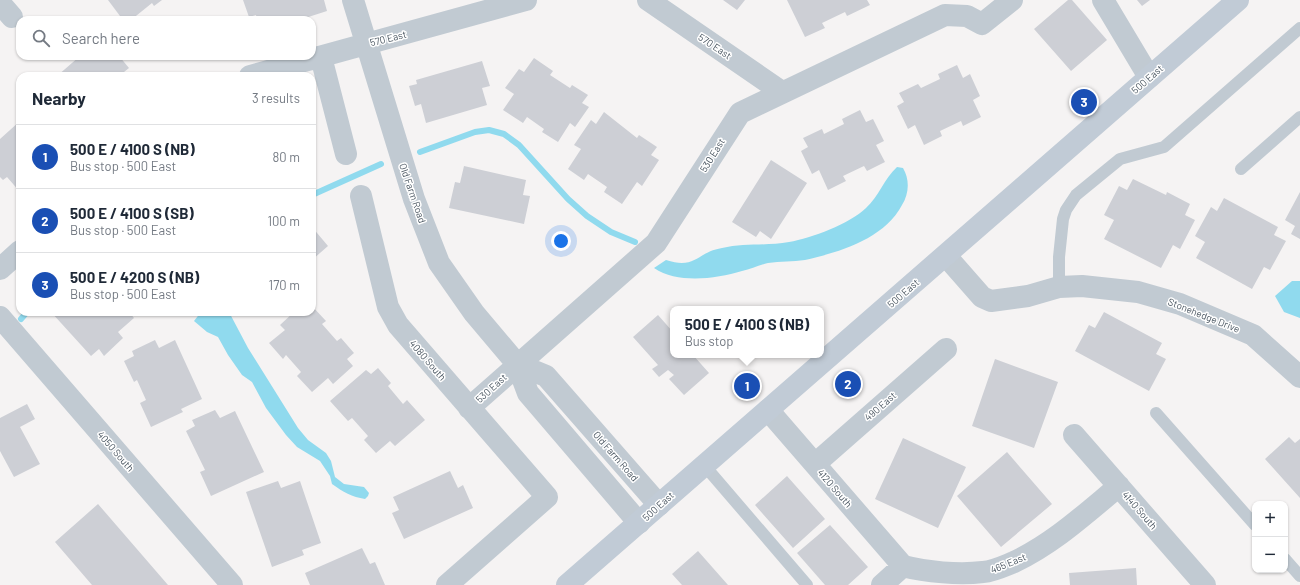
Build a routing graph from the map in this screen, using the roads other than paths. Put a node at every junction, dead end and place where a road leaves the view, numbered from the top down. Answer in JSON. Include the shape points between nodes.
{"nodes":[{"id":1,"x":353,"y":0,"type":"edge"},
{"id":2,"x":526,"y":0,"type":"edge"},
{"id":3,"x":648,"y":0,"type":"edge"},
{"id":4,"x":1012,"y":0,"type":"edge"},
{"id":5,"x":1103,"y":0,"type":"edge"},
{"id":6,"x":1238,"y":0,"type":"edge"},
{"id":7,"x":1300,"y":28,"type":"edge"},
{"id":8,"x":368,"y":43,"type":"junction"},
{"id":9,"x":321,"y":57,"type":"junction"},
{"id":10,"x":316,"y":58,"type":"edge"},
{"id":11,"x":310,"y":60,"type":"edge"},
{"id":12,"x":265,"y":72,"type":"edge"},
{"id":13,"x":1150,"y":77,"type":"junction"},
{"id":14,"x":782,"y":92,"type":"junction"},
{"id":15,"x":1300,"y":117,"type":"edge"},
{"id":16,"x":346,"y":154,"type":"dead end"},
{"id":17,"x":1241,"y":169,"type":"dead end"},
{"id":18,"x":361,"y":196,"type":"dead end"},
{"id":19,"x":16,"y":255,"type":"edge"},
{"id":20,"x":946,"y":256,"type":"junction"},
{"id":21,"x":0,"y":269,"type":"edge"},
{"id":22,"x":1060,"y":287,"type":"junction"},
{"id":23,"x":0,"y":317,"type":"edge"},
{"id":24,"x":946,"y":349,"type":"dead end"},
{"id":25,"x":517,"y":364,"type":"junction"},
{"id":26,"x":1300,"y":377,"type":"edge"},
{"id":27,"x":469,"y":408,"type":"junction"},
{"id":28,"x":768,"y":410,"type":"junction"},
{"id":29,"x":1156,"y":413,"type":"dead end"},
{"id":30,"x":1074,"y":436,"type":"dead end"},
{"id":31,"x":815,"y":464,"type":"junction"},
{"id":32,"x":704,"y":465,"type":"junction"},
{"id":33,"x":1119,"y":486,"type":"junction"},
{"id":34,"x":659,"y":505,"type":"junction"},
{"id":35,"x":1252,"y":522,"type":"edge"},
{"id":36,"x":639,"y":523,"type":"junction"},
{"id":37,"x":1288,"y":562,"type":"edge"},
{"id":38,"x":903,"y":566,"type":"junction"},
{"id":39,"x":1300,"y":576,"type":"edge"},
{"id":40,"x":232,"y":585,"type":"edge"},
{"id":41,"x":447,"y":585,"type":"edge"},
{"id":42,"x":567,"y":585,"type":"edge"},
{"id":43,"x":807,"y":585,"type":"edge"},
{"id":44,"x":882,"y":585,"type":"edge"},
{"id":45,"x":1205,"y":585,"type":"edge"}],
"edges":[{"from":1,"to":8,"type":"street","name":"Old Farm Road"},
{"from":2,"to":8,"type":"street","name":"570 East"},
{"from":3,"to":14,"type":"street","name":"570 East"},
{"from":4,"to":14,"type":"street","name":"530 East","via":[[982,24],[967,16],[945,15]]},
{"from":5,"to":13,"type":"street"},
{"from":6,"to":13,"type":"street","name":"500 East"},
{"from":7,"to":22,"type":"lane","via":[[1164,146],[1120,159],[1076,195],[1063,219],[1058,257]]},
{"from":8,"to":9,"type":"street","name":"570 East"},
{"from":8,"to":25,"type":"street","name":"Old Farm Road","via":[[414,200],[439,263],[474,313]]},
{"from":9,"to":10,"type":"street","name":"570 East"},
{"from":9,"to":16,"type":"street"},
{"from":11,"to":12,"type":"street","name":"570 East"},
{"from":13,"to":20,"type":"street","name":"500 East"},
{"from":14,"to":25,"type":"street","name":"530 East","via":[[740,113],[656,243]]},
{"from":15,"to":17,"type":"lane"},
{"from":18,"to":27,"type":"street","name":"4080 South","via":[[388,307],[398,325]]},
{"from":19,"to":21,"type":"street"},
{"from":20,"to":22,"type":"street","name":"Stonehedge Drive","via":[[982,296],[991,301],[1028,296]]},
{"from":20,"to":28,"type":"street","name":"500 East"},
{"from":22,"to":26,"type":"street","name":"Stonehedge Drive","via":[[1082,286],[1138,292],[1180,304],[1253,335]]},
{"from":23,"to":40,"type":"street","name":"4050 South"},
{"from":24,"to":31,"type":"street","name":"490 East"},
{"from":25,"to":27,"type":"street","name":"530 East"},
{"from":25,"to":34,"type":"street","name":"Old Farm Road","via":[[546,376]]},
{"from":25,"to":36,"type":"street","name":"Old Farm Road","via":[[528,393]]},
{"from":27,"to":41,"type":"street","name":"4080 South","via":[[546,497]]},
{"from":28,"to":31,"type":"street","name":"4120 South"},
{"from":28,"to":32,"type":"street","name":"500 East"},
{"from":29,"to":35,"type":"lane"},
{"from":30,"to":33,"type":"street","name":"4140 South"},
{"from":31,"to":38,"type":"street","name":"4120 South"},
{"from":32,"to":34,"type":"street","name":"500 East"},
{"from":32,"to":43,"type":"lane"},
{"from":33,"to":38,"type":"street","name":"465 East","via":[[1064,532],[1034,552],[1000,568],[983,572],[965,572]]},
{"from":33,"to":45,"type":"street","name":"4140 South"},
{"from":34,"to":36,"type":"street","name":"500 East"},
{"from":36,"to":42,"type":"street","name":"500 East"},
{"from":37,"to":39,"type":"lane"},
{"from":38,"to":44,"type":"street"}]}
